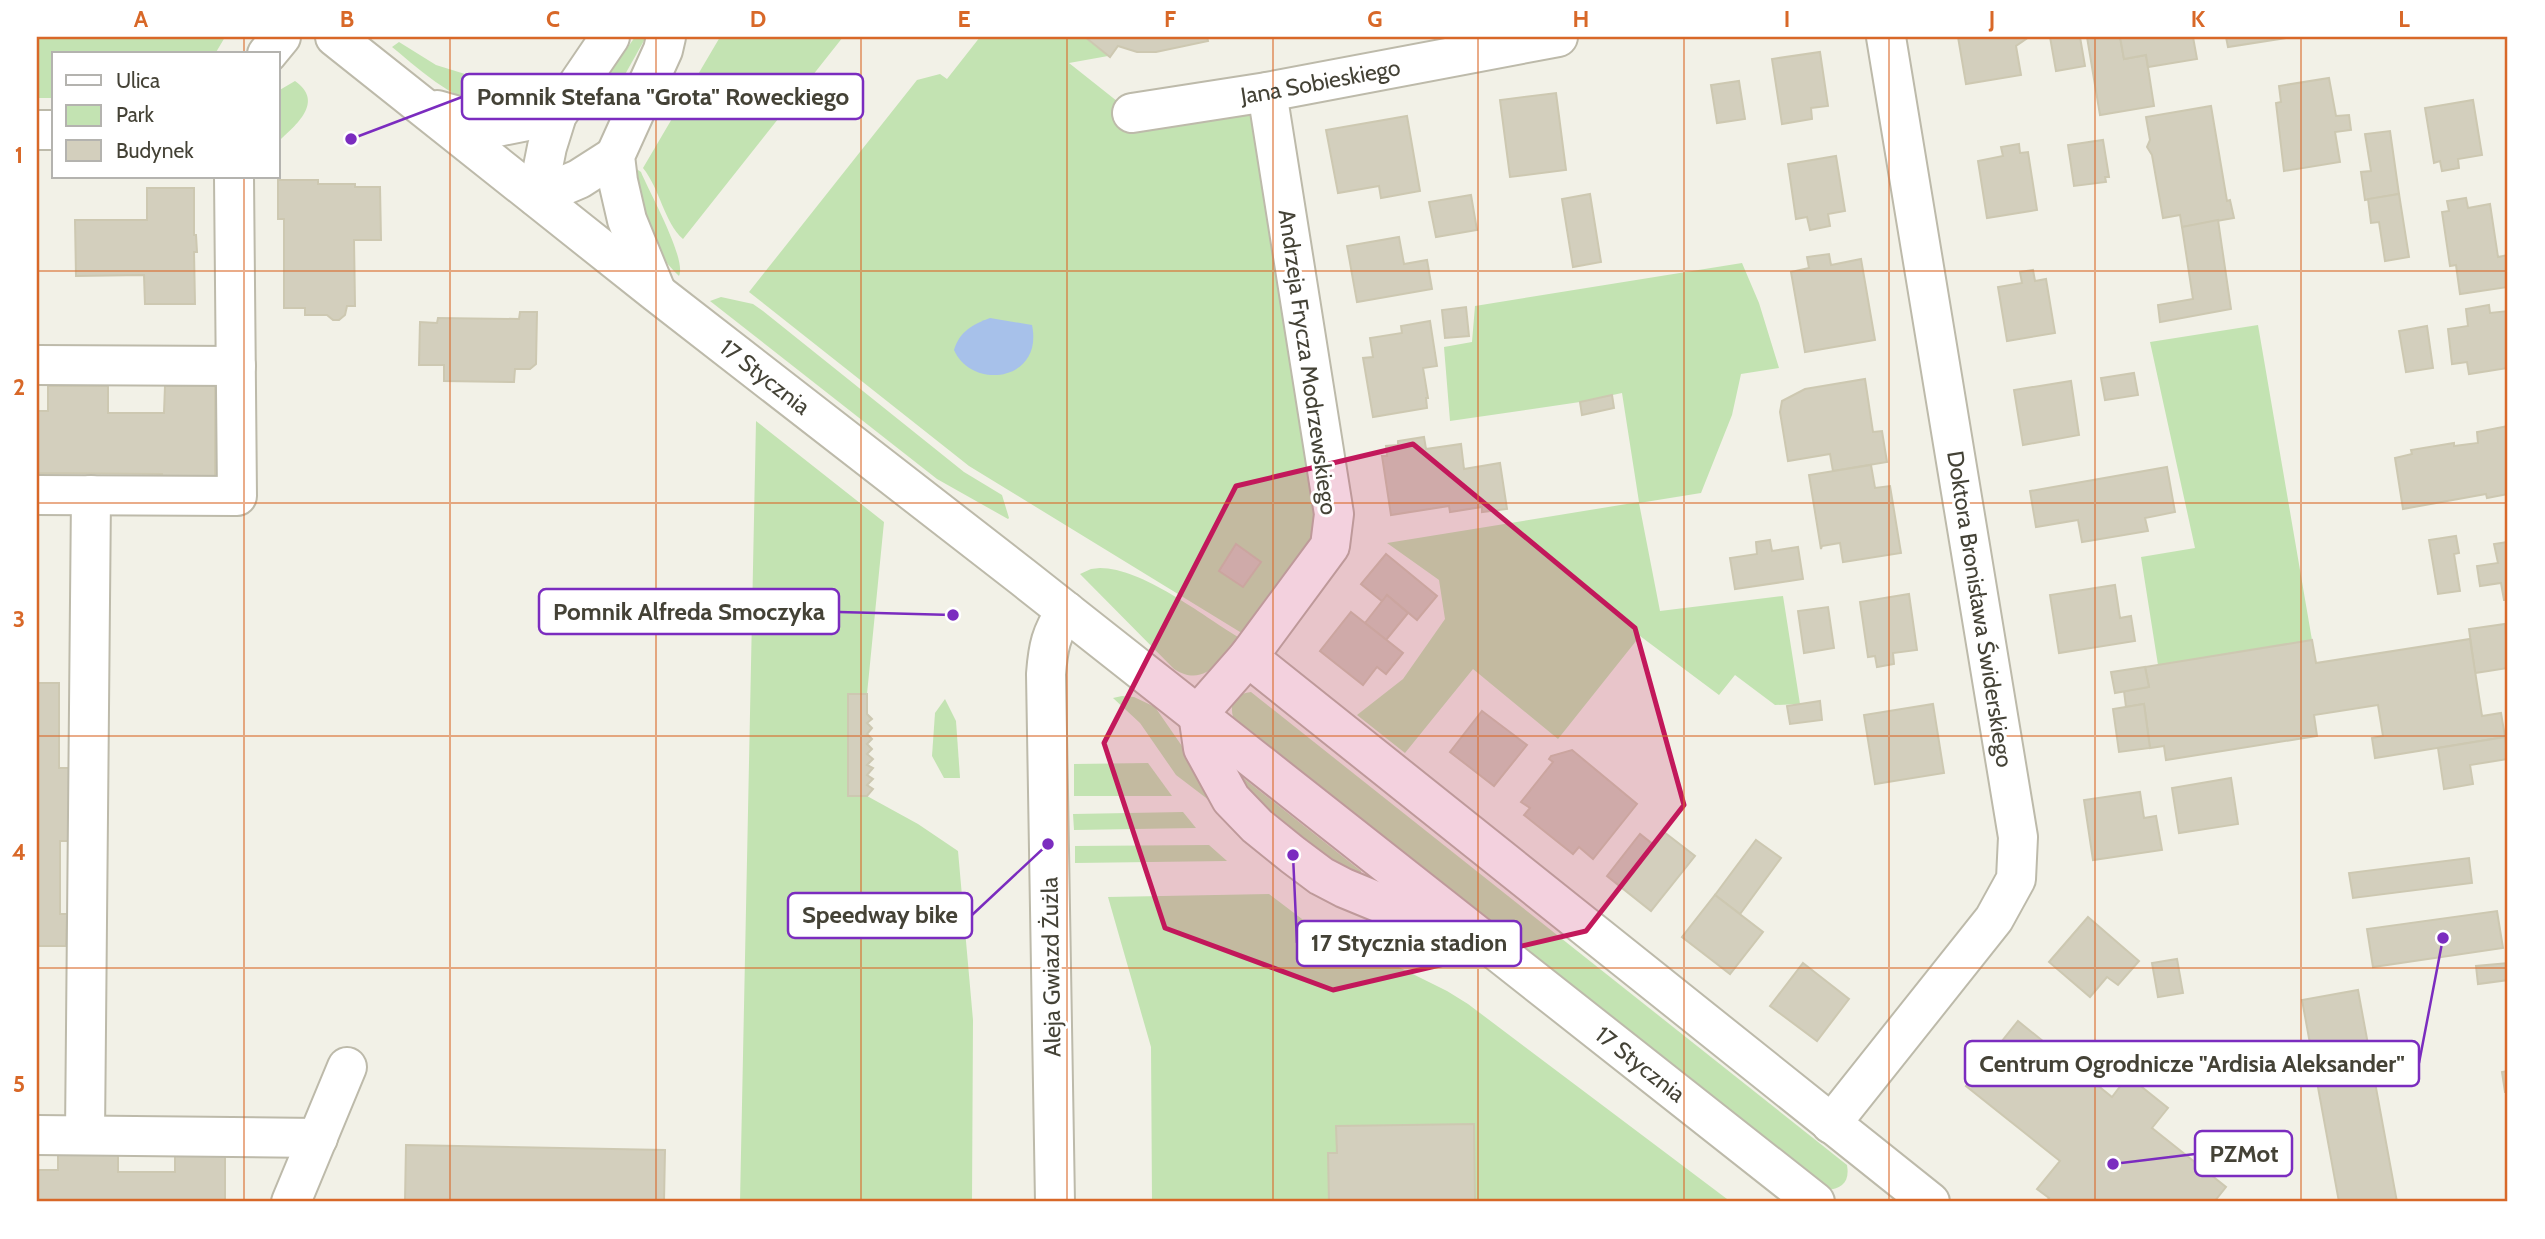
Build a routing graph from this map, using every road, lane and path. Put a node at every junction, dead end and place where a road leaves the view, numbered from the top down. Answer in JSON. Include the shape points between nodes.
{"nodes":[{"id":1,"x":281,"y":37,"type":"edge"},
{"id":2,"x":335,"y":37,"type":"edge"},
{"id":3,"x":610,"y":37,"type":"edge"},
{"id":4,"x":666,"y":37,"type":"edge"},
{"id":5,"x":1558,"y":37,"type":"edge"},
{"id":6,"x":1886,"y":37,"type":"edge"},
{"id":7,"x":1507,"y":41,"type":"edge"},
{"id":8,"x":269,"y":52,"type":"edge"},
{"id":9,"x":1267,"y":92,"type":"junction"},
{"id":10,"x":421,"y":105,"type":"junction"},
{"id":11,"x":1132,"y":113,"type":"dead end"},
{"id":12,"x":558,"y":115,"type":"junction"},
{"id":13,"x":615,"y":156,"type":"junction"},
{"id":14,"x":234,"y":178,"type":"edge"},
{"id":15,"x":537,"y":197,"type":"junction"},
{"id":16,"x":657,"y":293,"type":"junction"},
{"id":17,"x":37,"y":365,"type":"edge"},
{"id":18,"x":236,"y":366,"type":"junction"},
{"id":19,"x":37,"y":495,"type":"edge"},
{"id":20,"x":91,"y":495,"type":"junction"},
{"id":21,"x":1066,"y":611,"type":"junction"},
{"id":22,"x":1248,"y":657,"type":"junction"},
{"id":23,"x":1198,"y":714,"type":"junction"},
{"id":24,"x":1466,"y":926,"type":"junction"},
{"id":25,"x":347,"y":1067,"type":"dead end"},
{"id":26,"x":1832,"y":1124,"type":"junction"},
{"id":27,"x":37,"y":1135,"type":"edge"},
{"id":28,"x":85,"y":1135,"type":"junction"},
{"id":29,"x":318,"y":1138,"type":"junction"},
{"id":30,"x":290,"y":1202,"type":"edge"},
{"id":31,"x":1055,"y":1202,"type":"edge"},
{"id":32,"x":1815,"y":1202,"type":"edge"},
{"id":33,"x":1930,"y":1202,"type":"edge"}],
"edges":[{"from":1,"to":8,"type":"street"},
{"from":2,"to":10,"type":"street","name":"17 Stycznia"},
{"from":3,"to":12,"type":"street"},
{"from":4,"to":13,"type":"street"},
{"from":5,"to":7,"type":"street","name":"Jana Sobieskiego"},
{"from":6,"to":26,"type":"street","name":"Doktora Bronisława Świderskiego","via":[[2018,837],[2016,879],[1994,919]]},
{"from":7,"to":9,"type":"street","name":"Jana Sobieskiego"},
{"from":9,"to":11,"type":"street","name":"Jana Sobieskiego"},
{"from":9,"to":22,"type":"street","name":"Andrzeja Frycza Modrzewskiego","via":[[1334,514],[1329,545]]},
{"from":10,"to":12,"type":"street","via":[[497,127]]},
{"from":10,"to":15,"type":"street","name":"17 Stycznia"},
{"from":12,"to":15,"type":"street"},
{"from":13,"to":15,"type":"street","via":[[579,179]]},
{"from":13,"to":16,"type":"street","via":[[627,220]]},
{"from":14,"to":18,"type":"street"},
{"from":15,"to":16,"type":"street","name":"17 Stycznia"},
{"from":16,"to":21,"type":"street","name":"17 Stycznia"},
{"from":17,"to":18,"type":"street"},
{"from":18,"to":20,"type":"street","via":[[237,496]]},
{"from":19,"to":20,"type":"street"},
{"from":20,"to":28,"type":"street"},
{"from":21,"to":23,"type":"street","name":"17 Stycznia"},
{"from":21,"to":31,"type":"street","name":"Aleja Gwiazd Żużla","via":[[1053,631],[1046,674]]},
{"from":22,"to":23,"type":"street","name":"Andrzeja Frycza Modrzewskiego"},
{"from":22,"to":26,"type":"street"},
{"from":23,"to":24,"type":"street","name":"17 Stycznia"},
{"from":23,"to":24,"type":"street","name":"17 Stycznia","via":[[1203,748],[1231,799],[1293,855],[1344,888],[1412,916]]},
{"from":24,"to":32,"type":"street","name":"17 Stycznia"},
{"from":25,"to":29,"type":"street"},
{"from":26,"to":33,"type":"street"},
{"from":27,"to":28,"type":"street"},
{"from":28,"to":29,"type":"street"},
{"from":29,"to":30,"type":"street"}]}
